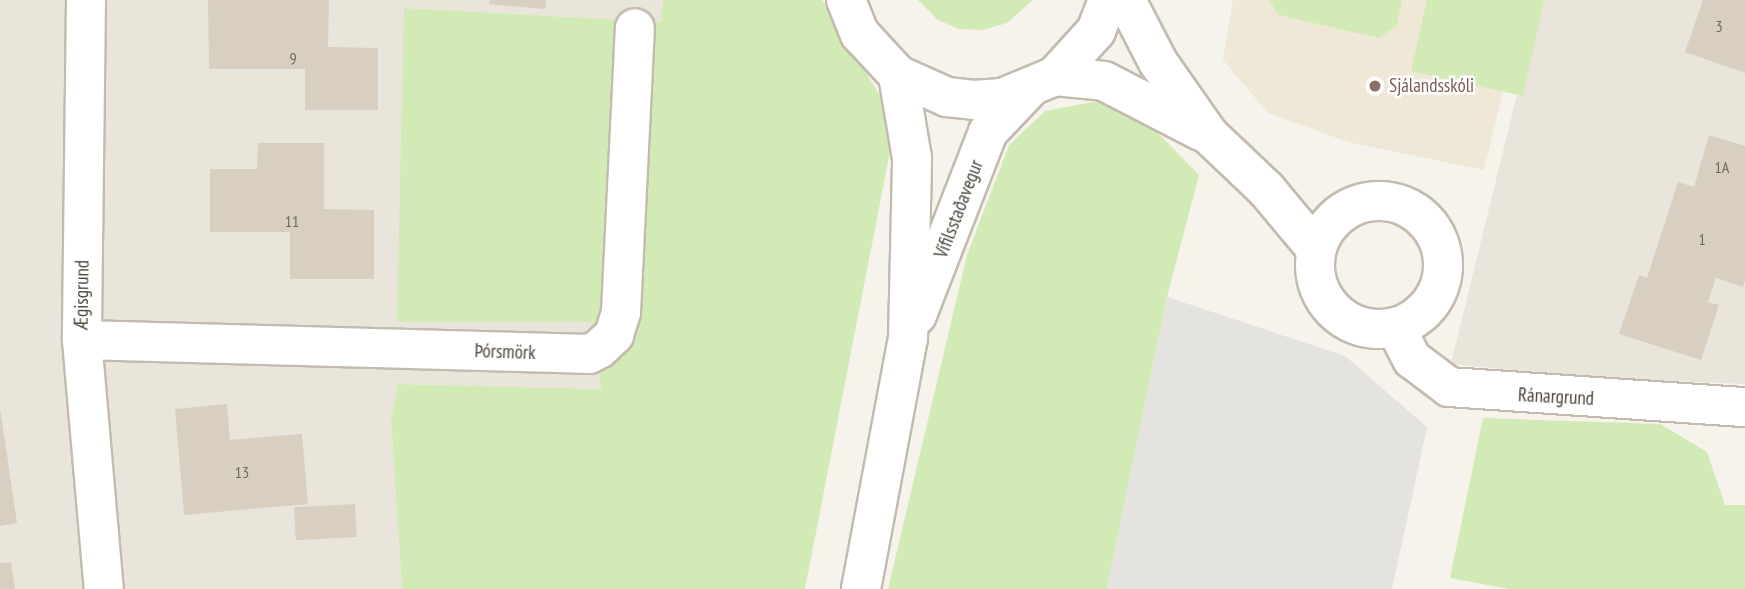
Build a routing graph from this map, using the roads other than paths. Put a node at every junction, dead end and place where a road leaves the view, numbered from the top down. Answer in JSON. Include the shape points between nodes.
{"nodes":[{"id":1,"x":86,"y":0,"type":"edge"},
{"id":2,"x":846,"y":0,"type":"edge"},
{"id":3,"x":1108,"y":0,"type":"edge"},
{"id":4,"x":1126,"y":0,"type":"edge"},
{"id":5,"x":635,"y":28,"type":"dead end"},
{"id":6,"x":898,"y":75,"type":"junction"},
{"id":7,"x":1041,"y":83,"type":"junction"},
{"id":8,"x":1209,"y":135,"type":"junction"},
{"id":9,"x":1316,"y":249,"type":"junction"},
{"id":10,"x":1396,"y":328,"type":"junction"},
{"id":11,"x":82,"y":340,"type":"junction"},
{"id":12,"x":908,"y":340,"type":"junction"},
{"id":13,"x":1745,"y":407,"type":"edge"},
{"id":14,"x":104,"y":589,"type":"edge"},
{"id":15,"x":862,"y":589,"type":"edge"}],
"edges":[{"from":1,"to":11,"type":"street","name":"Ægisgrund"},
{"from":2,"to":6,"type":"street","via":[[860,34]]},
{"from":3,"to":7,"type":"street","name":"Vífilsstaðavegur","via":[[1096,31]]},
{"from":4,"to":8,"type":"street","via":[[1158,62]]},
{"from":5,"to":11,"type":"street","name":"Þórsmörk","via":[[621,312],[614,335],[589,354]]},
{"from":6,"to":7,"type":"street","via":[[947,97],[1002,98]]},
{"from":6,"to":12,"type":"street","name":"Vífilsstaðavegur","via":[[912,158]]},
{"from":7,"to":8,"type":"street","via":[[1104,81]]},
{"from":7,"to":12,"type":"street","name":"Vífilsstaðavegur","via":[[988,132]]},
{"from":8,"to":9,"type":"street","via":[[1266,189]]},
{"from":9,"to":10,"type":"street","via":[[1314,272],[1320,294],[1334,312],[1352,324],[1374,330]]},
{"from":9,"to":10,"type":"street","via":[[1325,228],[1341,212],[1361,203],[1384,201],[1406,206],[1424,219],[1437,237],[1442,281],[1432,302],[1416,318]]},
{"from":10,"to":13,"type":"street","name":"Ránargrund","via":[[1412,359],[1450,387]]},
{"from":11,"to":14,"type":"street","name":"Ægisgrund"},
{"from":12,"to":15,"type":"street","name":"Vífilsstaðavegur"}]}
